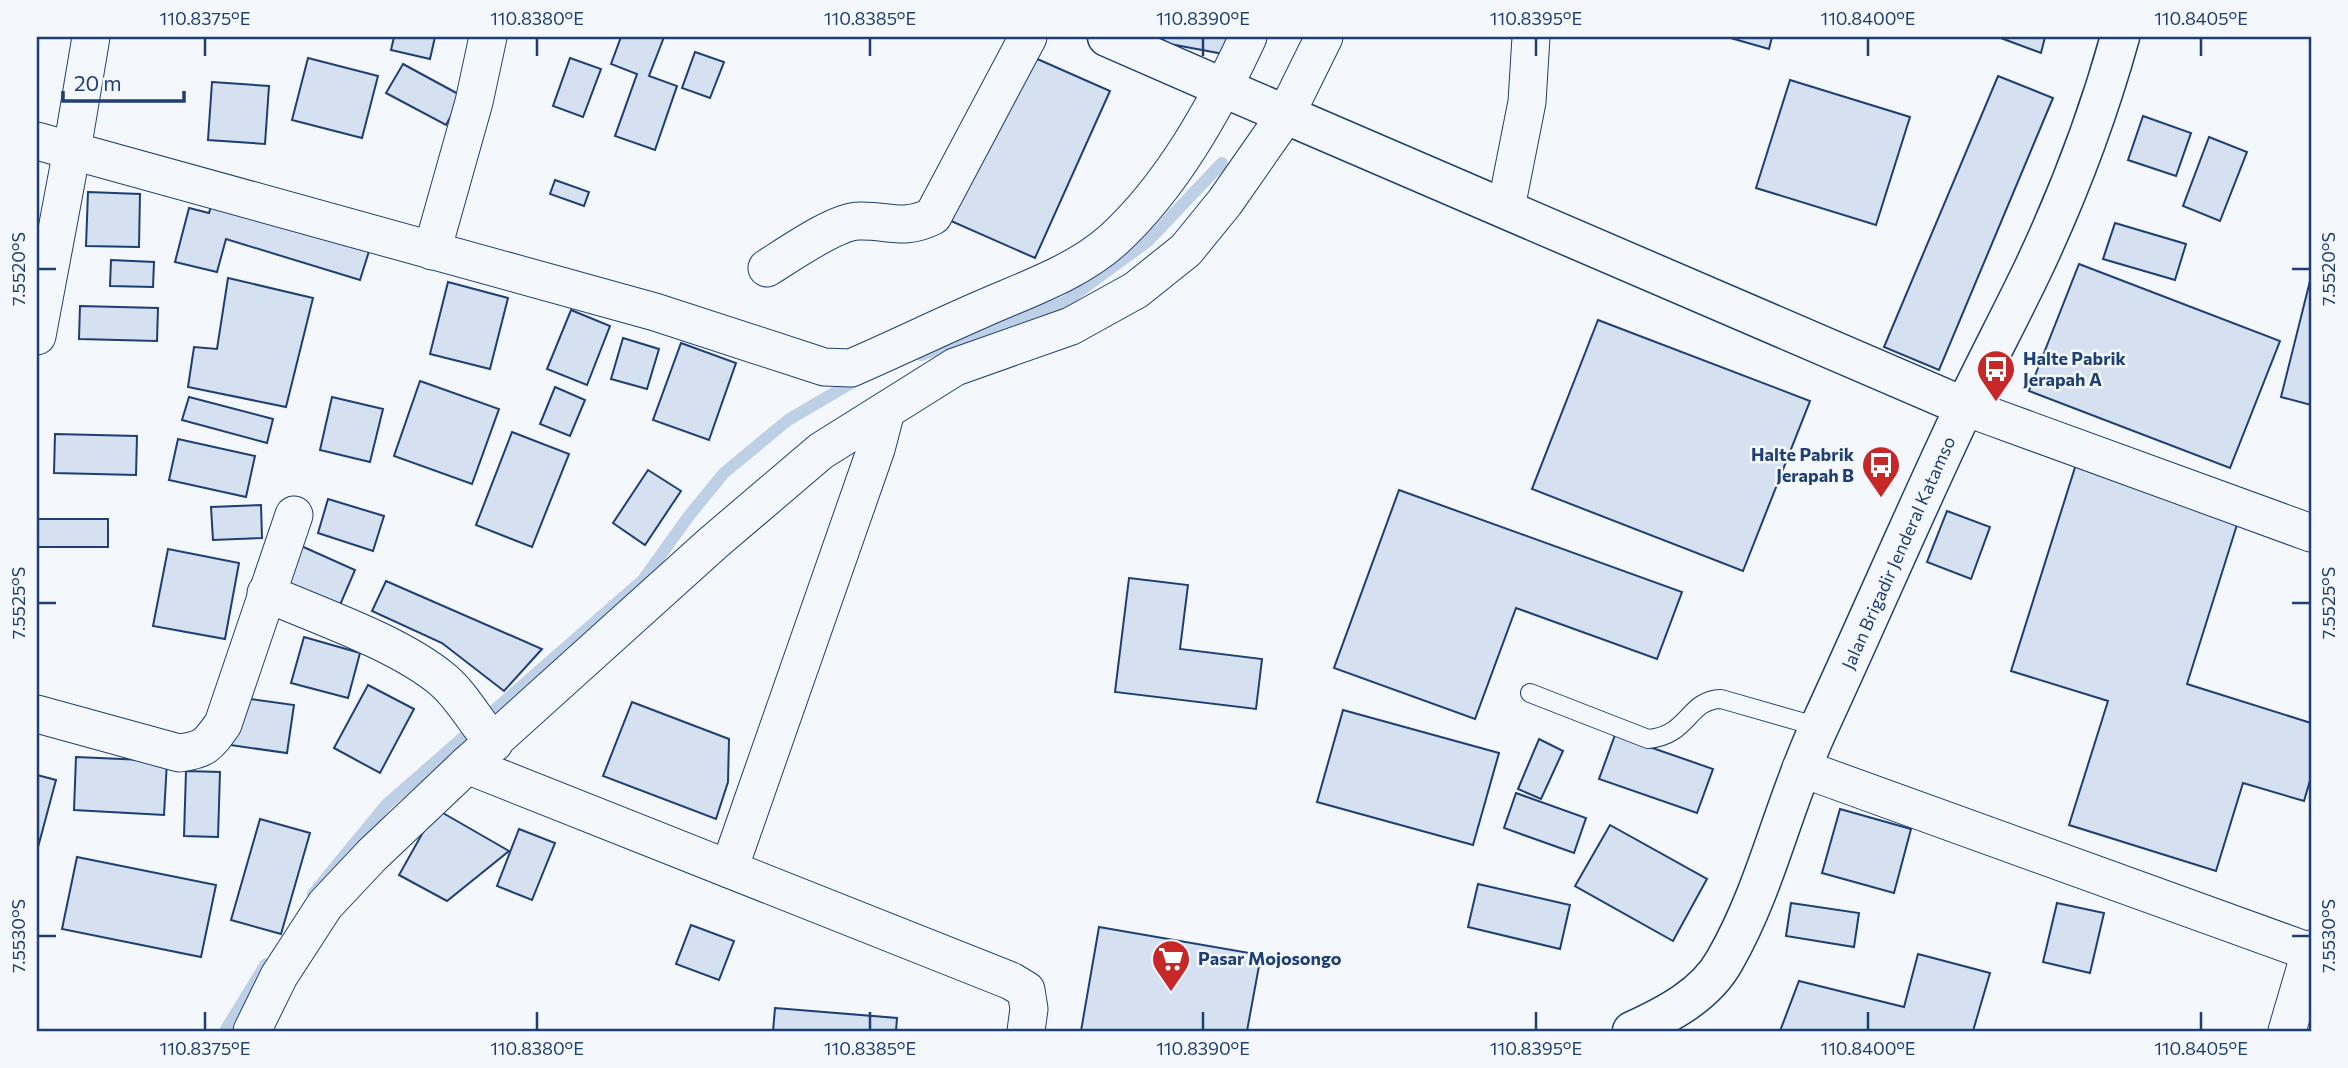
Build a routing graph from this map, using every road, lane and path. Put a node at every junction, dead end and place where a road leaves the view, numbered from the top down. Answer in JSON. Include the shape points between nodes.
{"nodes":[{"id":1,"x":91,"y":37,"type":"edge"},
{"id":2,"x":488,"y":37,"type":"edge"},
{"id":3,"x":1028,"y":37,"type":"edge"},
{"id":4,"x":1107,"y":37,"type":"edge"},
{"id":5,"x":1248,"y":37,"type":"edge"},
{"id":6,"x":1324,"y":37,"type":"edge"},
{"id":7,"x":1531,"y":37,"type":"edge"},
{"id":8,"x":2120,"y":37,"type":"edge"},
{"id":9,"x":1229,"y":90,"type":"junction"},
{"id":10,"x":1285,"y":116,"type":"junction"},
{"id":11,"x":37,"y":141,"type":"edge"},
{"id":12,"x":72,"y":150,"type":"junction"},
{"id":13,"x":1506,"y":208,"type":"junction"},
{"id":14,"x":432,"y":251,"type":"junction"},
{"id":15,"x":767,"y":268,"type":"dead end"},
{"id":16,"x":37,"y":336,"type":"edge"},
{"id":17,"x":888,"y":385,"type":"junction"},
{"id":18,"x":1965,"y":407,"type":"junction"},
{"id":19,"x":294,"y":515,"type":"dead end"},
{"id":20,"x":2311,"y":533,"type":"edge"},
{"id":21,"x":266,"y":593,"type":"junction"},
{"id":22,"x":1530,"y":693,"type":"dead end"},
{"id":23,"x":37,"y":715,"type":"edge"},
{"id":24,"x":1819,"y":727,"type":"junction"},
{"id":25,"x":478,"y":738,"type":"junction"},
{"id":26,"x":1801,"y":768,"type":"junction"},
{"id":27,"x":729,"y":869,"type":"junction"},
{"id":28,"x":2311,"y":951,"type":"edge"},
{"id":29,"x":252,"y":1031,"type":"edge"},
{"id":30,"x":1026,"y":1031,"type":"edge"},
{"id":31,"x":1632,"y":1031,"type":"edge"},
{"id":32,"x":2287,"y":1031,"type":"edge"}],
"edges":[{"from":1,"to":12,"type":"street"},
{"from":2,"to":14,"type":"street"},
{"from":3,"to":15,"type":"street","via":[[933,216],[904,226],[856,220],[818,236]]},
{"from":4,"to":9,"type":"main road"},
{"from":5,"to":9,"type":"street"},
{"from":6,"to":10,"type":"street"},
{"from":7,"to":13,"type":"street","via":[[1527,102]]},
{"from":8,"to":18,"type":"main road","name":"Jalan Brigadir Jenderal Katamso","via":[[2092,126],[2034,267]]},
{"from":9,"to":10,"type":"main road"},
{"from":9,"to":17,"type":"street","via":[[1159,192],[1112,240]]},
{"from":10,"to":13,"type":"main road"},
{"from":10,"to":17,"type":"street","via":[[1186,250],[1136,290],[1071,326]]},
{"from":11,"to":12,"type":"street"},
{"from":12,"to":14,"type":"street"},
{"from":12,"to":16,"type":"street"},
{"from":13,"to":18,"type":"main road"},
{"from":14,"to":17,"type":"street","via":[[654,312],[824,367],[851,368]]},
{"from":17,"to":25,"type":"street","via":[[821,451]]},
{"from":17,"to":27,"type":"street","via":[[876,449]]},
{"from":18,"to":20,"type":"street"},
{"from":18,"to":24,"type":"main road","name":"Jalan Brigadir Jenderal Katamso"},
{"from":19,"to":21,"type":"street"},
{"from":21,"to":23,"type":"street","via":[[223,724],[198,751],[179,753]]},
{"from":21,"to":25,"type":"street","via":[[393,649],[445,682]]},
{"from":22,"to":24,"type":"lane","via":[[1648,739],[1679,729],[1708,699]]},
{"from":24,"to":26,"type":"main road","name":"Jalan Brigadir Jenderal Katamso"},
{"from":25,"to":27,"type":"street","via":[[557,803]]},
{"from":25,"to":29,"type":"street","via":[[325,905],[279,976]]},
{"from":26,"to":28,"type":"street"},
{"from":26,"to":31,"type":"main road","name":"Jalan Brigadir Jenderal Katamso","via":[[1772,851],[1725,960],[1694,996]]},
{"from":27,"to":30,"type":"street","via":[[1011,981],[1026,990]]},
{"from":28,"to":32,"type":"street"}]}
